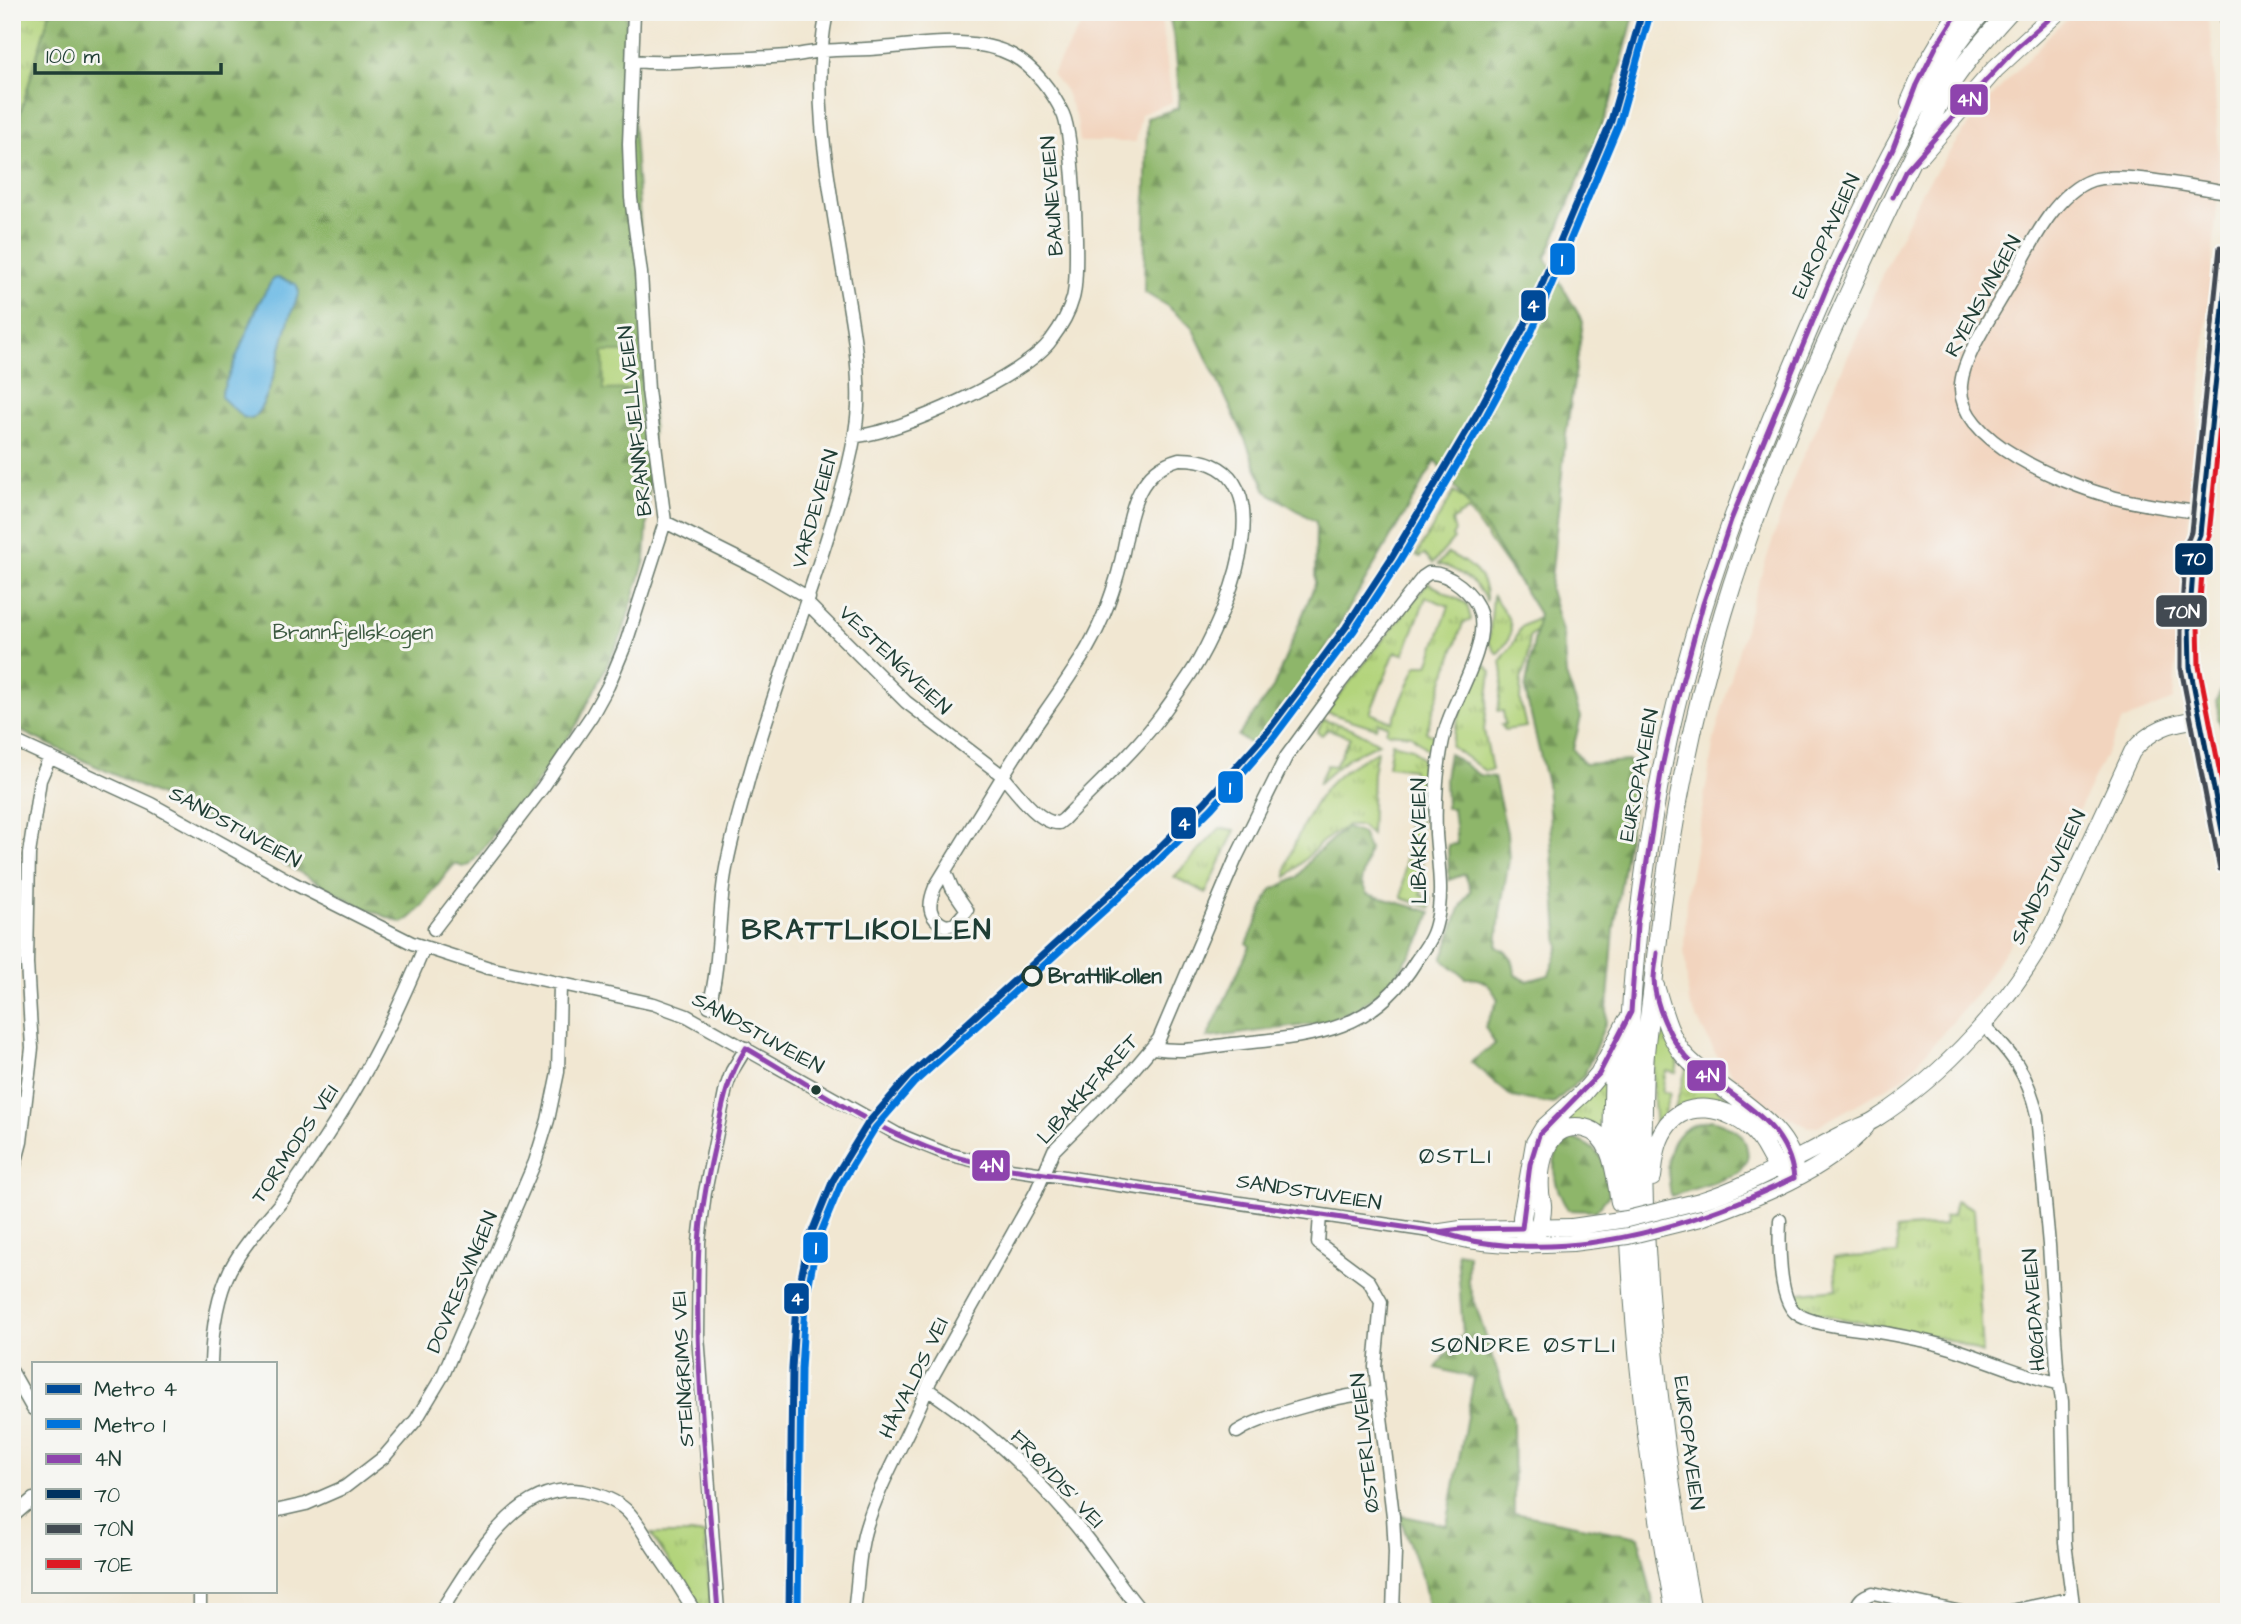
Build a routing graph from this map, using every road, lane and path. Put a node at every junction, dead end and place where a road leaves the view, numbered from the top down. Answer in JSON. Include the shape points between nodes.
{"nodes":[{"id":1,"x":634,"y":12,"type":"edge"},
{"id":2,"x":827,"y":12,"type":"edge"},
{"id":3,"x":1958,"y":12,"type":"edge"},
{"id":4,"x":1982,"y":12,"type":"edge"},
{"id":5,"x":2009,"y":12,"type":"edge"},
{"id":6,"x":2057,"y":12,"type":"edge"},
{"id":7,"x":2227,"y":12,"type":"edge"},
{"id":8,"x":2229,"y":24,"type":"edge"},
{"id":9,"x":821,"y":51,"type":"junction"},
{"id":10,"x":634,"y":61,"type":"junction"},
{"id":11,"x":1893,"y":148,"type":"junction"},
{"id":12,"x":1905,"y":172,"type":"junction"},
{"id":13,"x":2229,"y":192,"type":"edge"},
{"id":14,"x":2229,"y":248,"type":"edge"},
{"id":15,"x":855,"y":436,"type":"junction"},
{"id":16,"x":2207,"y":463,"type":"junction"},
{"id":17,"x":2229,"y":466,"type":"edge"},
{"id":18,"x":2202,"y":513,"type":"junction"},
{"id":19,"x":665,"y":522,"type":"junction"},
{"id":20,"x":808,"y":600,"type":"junction"},
{"id":21,"x":1474,"y":600,"type":"joint"},
{"id":22,"x":2200,"y":719,"type":"junction"},
{"id":23,"x":12,"y":740,"type":"edge"},
{"id":24,"x":50,"y":757,"type":"junction"},
{"id":25,"x":1003,"y":776,"type":"junction"},
{"id":26,"x":2229,"y":867,"type":"edge"},
{"id":27,"x":945,"y":871,"type":"dead end"},
{"id":28,"x":434,"y":929,"type":"dead end"},
{"id":29,"x":424,"y":947,"type":"junction"},
{"id":30,"x":1654,"y":982,"type":"junction"},
{"id":31,"x":560,"y":985,"type":"junction"},
{"id":32,"x":709,"y":1006,"type":"dead end"},
{"id":33,"x":1631,"y":1012,"type":"junction"},
{"id":34,"x":1982,"y":1024,"type":"junction"},
{"id":35,"x":746,"y":1048,"type":"junction"},
{"id":36,"x":1153,"y":1048,"type":"junction"},
{"id":37,"x":1614,"y":1048,"type":"junction"},
{"id":38,"x":1612,"y":1159,"type":"junction"},
{"id":39,"x":1788,"y":1169,"type":"junction"},
{"id":40,"x":1042,"y":1174,"type":"junction"},
{"id":41,"x":12,"y":1176,"type":"edge"},
{"id":42,"x":1320,"y":1215,"type":"junction"},
{"id":43,"x":1645,"y":1220,"type":"junction"},
{"id":44,"x":1780,"y":1220,"type":"dead end"},
{"id":45,"x":1437,"y":1232,"type":"joint"},
{"id":46,"x":1530,"y":1234,"type":"junction"},
{"id":47,"x":1572,"y":1235,"type":"junction"},
{"id":48,"x":1630,"y":1246,"type":"junction"},
{"id":49,"x":211,"y":1362,"type":"edge"},
{"id":50,"x":12,"y":1372,"type":"edge"},
{"id":51,"x":2058,"y":1383,"type":"junction"},
{"id":52,"x":927,"y":1389,"type":"junction"},
{"id":53,"x":1377,"y":1393,"type":"junction"},
{"id":54,"x":32,"y":1407,"type":"edge"},
{"id":55,"x":1237,"y":1432,"type":"dead end"},
{"id":56,"x":32,"y":1500,"type":"edge"},
{"id":57,"x":276,"y":1511,"type":"edge"},
{"id":58,"x":12,"y":1517,"type":"edge"},
{"id":59,"x":200,"y":1592,"type":"edge"},
{"id":60,"x":2072,"y":1598,"type":"junction"},
{"id":61,"x":200,"y":1612,"type":"edge"},
{"id":62,"x":440,"y":1612,"type":"edge"},
{"id":63,"x":695,"y":1612,"type":"edge"},
{"id":64,"x":718,"y":1612,"type":"edge"},
{"id":65,"x":854,"y":1612,"type":"edge"},
{"id":66,"x":1142,"y":1612,"type":"edge"},
{"id":67,"x":1393,"y":1612,"type":"edge"},
{"id":68,"x":1675,"y":1612,"type":"edge"},
{"id":69,"x":1692,"y":1612,"type":"edge"},
{"id":70,"x":1856,"y":1612,"type":"edge"},
{"id":71,"x":1962,"y":1612,"type":"edge"},
{"id":72,"x":2007,"y":1612,"type":"edge"},
{"id":73,"x":2074,"y":1612,"type":"edge"}],
"edges":[{"from":1,"to":10,"type":"street","name":"BRANNFJELLVEIEN"},
{"from":2,"to":9,"type":"street","name":"VARDEVEIEN"},
{"from":3,"to":11,"type":"highway","via":[[1927,64]]},
{"from":4,"to":11,"type":"highway","name":"EUROPAVEIEN","via":[[1940,69]]},
{"from":5,"to":12,"type":"highway","name":"EUROPAVEIEN","via":[[1944,95]]},
{"from":6,"to":12,"type":"highway","via":[[1996,69]]},
{"from":7,"to":8,"type":"main road"},
{"from":9,"to":10,"type":"street","name":"BAUNEVEIEN","via":[[687,62]]},
{"from":9,"to":15,"type":"street","name":"VARDEVEIEN","via":[[825,163],[856,337]]},
{"from":9,"to":15,"type":"street","name":"BAUNEVEIEN","via":[[959,44],[1001,50],[1022,62],[1052,96],[1064,116],[1070,158],[1077,272],[1069,309],[1051,341],[1007,377],[893,429]]},
{"from":10,"to":19,"type":"street","name":"BRANNFJELLVEIEN","via":[[631,198]]},
{"from":11,"to":33,"type":"highway","name":"EUROPAVEIEN","via":[[1829,282],[1763,438],[1703,604],[1675,708],[1651,826]]},
{"from":12,"to":30,"type":"highway","name":"EUROPAVEIEN","via":[[1782,446],[1724,612],[1673,827]]},
{"from":13,"to":18,"type":"street","name":"RYENSVINGEN","via":[[2115,178],[2078,186],[2057,206],[2017,271],[1971,353],[1961,386],[1965,408],[1980,429],[2026,462],[2107,496]]},
{"from":14,"to":16,"type":"main road"},
{"from":15,"to":20,"type":"street","name":"VARDEVEIEN"},
{"from":16,"to":17,"type":"street"},
{"from":16,"to":18,"type":"main road"},
{"from":18,"to":22,"type":"main road"},
{"from":19,"to":20,"type":"street","name":"VESTENGVEIEN","via":[[759,569]]},
{"from":19,"to":28,"type":"street","name":"BRANNFJELLVEIEN","via":[[626,643],[592,715]]},
{"from":20,"to":25,"type":"street","name":"VESTENGVEIEN","via":[[906,702]]},
{"from":20,"to":32,"type":"street","name":"VARDEVEIEN","via":[[730,847]]},
{"from":21,"to":36,"type":"street","name":"LIBAKKFARET","via":[[1443,575],[1429,573],[1316,715],[1286,757],[1236,858]]},
{"from":21,"to":36,"type":"street","name":"LIBAKKVEIEN","via":[[1480,612],[1479,641],[1447,722],[1436,788],[1440,904],[1432,935],[1411,971],[1393,993],[1368,1012],[1307,1037],[1185,1052]]},
{"from":22,"to":26,"type":"main road"},
{"from":22,"to":34,"type":"main road","name":"SANDSTUVEIEN","via":[[2164,726],[2132,752],[2048,933],[2014,986]]},
{"from":23,"to":24,"type":"street","name":"SANDSTUVEIEN"},
{"from":24,"to":29,"type":"street","name":"SANDSTUVEIEN","via":[[151,804],[374,926]]},
{"from":24,"to":41,"type":"street","via":[[40,780],[29,854],[27,963],[32,1048],[21,1142]]},
{"from":25,"to":25,"type":"street","name":"VESTENGVEIEN","via":[[1092,638],[1116,581],[1143,483],[1179,459],[1207,461],[1224,470],[1243,500],[1241,547],[1212,634],[1161,716],[1059,823],[1034,811]]},
{"from":25,"to":27,"type":"street"},
{"from":29,"to":31,"type":"street","name":"SANDSTUVEIEN"},
{"from":29,"to":49,"type":"street","name":"TORMODS VEI","via":[[375,1054],[338,1118],[230,1271],[215,1322]]},
{"from":30,"to":39,"type":"highway","via":[[1668,1027],[1684,1055],[1778,1135]]},
{"from":30,"to":43,"type":"highway","name":"EUROPAVEIEN","via":[[1644,1069]]},
{"from":31,"to":35,"type":"street","name":"SANDSTUVEIEN","via":[[661,1006]]},
{"from":31,"to":57,"type":"street","name":"DOVRESVINGEN","via":[[558,1072],[548,1120],[535,1161],[443,1375],[416,1420],[384,1457],[345,1487]]},
{"from":33,"to":37,"type":"highway"},
{"from":33,"to":48,"type":"highway","name":"EUROPAVEIEN"},
{"from":34,"to":39,"type":"main road","name":"SANDSTUVEIEN","via":[[1923,1083],[1847,1146]]},
{"from":34,"to":51,"type":"street","name":"HØGDAVEIEN","via":[[2021,1068],[2038,1115]]},
{"from":35,"to":40,"type":"street","name":"SANDSTUVEIEN","via":[[926,1147],[975,1162]]},
{"from":35,"to":64,"type":"street","name":"STEINGRIMS VEI","via":[[726,1088],[699,1242],[698,1335]]},
{"from":36,"to":40,"type":"street","name":"LIBAKKFARET","via":[[1054,1150]]},
{"from":37,"to":38,"type":"highway"},
{"from":37,"to":46,"type":"highway","via":[[1592,1083],[1539,1135],[1530,1164]]},
{"from":38,"to":46,"type":"highway","via":[[1606,1144],[1589,1130],[1574,1127],[1552,1137],[1543,1155],[1542,1208]]},
{"from":38,"to":48,"type":"highway"},
{"from":39,"to":43,"type":"highway","via":[[1732,1114],[1711,1108],[1690,1110],[1663,1131]]},
{"from":39,"to":47,"type":"main road","name":"SANDSTUVEIEN","bridge":true,"via":[[1700,1201]]},
{"from":39,"to":47,"type":"main road","name":"SANDSTUVEIEN","bridge":true,"via":[[1742,1202],[1701,1218],[1628,1236]]},
{"from":40,"to":42,"type":"street","name":"SANDSTUVEIEN"},
{"from":40,"to":52,"type":"street","name":"HÅVALDS VEI"},
{"from":42,"to":45,"type":"street","name":"SANDSTUVEIEN"},
{"from":42,"to":53,"type":"street","name":"ØSTERLIVEIEN","via":[[1318,1243],[1369,1281],[1381,1302]]},
{"from":43,"to":69,"type":"highway","name":"EUROPAVEIEN","via":[[1663,1428]]},
{"from":44,"to":51,"type":"street","via":[[1783,1278],[1789,1306],[1795,1312],[1818,1321],[1955,1349]]},
{"from":45,"to":46,"type":"main road","name":"SANDSTUVEIEN","via":[[1461,1240]]},
{"from":46,"to":47,"type":"main road","name":"SANDSTUVEIEN"},
{"from":48,"to":68,"type":"highway","name":"EUROPAVEIEN","via":[[1643,1393]]},
{"from":50,"to":54,"type":"street"},
{"from":51,"to":60,"type":"street","name":"HØGDAVEIEN","via":[[2064,1448],[2064,1541]]},
{"from":52,"to":65,"type":"street","name":"HÅVALDS VEI","via":[[866,1531]]},
{"from":52,"to":66,"type":"street","name":"FRØYDIS' VEI","via":[[991,1436],[1040,1484]]},
{"from":53,"to":55,"type":"street","via":[[1287,1412]]},
{"from":53,"to":67,"type":"street","name":"ØSTERLIVEIEN","via":[[1393,1516]]},
{"from":56,"to":58,"type":"street"},
{"from":59,"to":61,"type":"street"},
{"from":60,"to":72,"type":"street"},
{"from":60,"to":73,"type":"street","name":"HØGDAVEIEN"},
{"from":62,"to":63,"type":"street","via":[[512,1515],[543,1494],[578,1490],[608,1498],[626,1511]]},
{"from":70,"to":71,"type":"street","via":[[1859,1600],[1873,1593]]}]}
